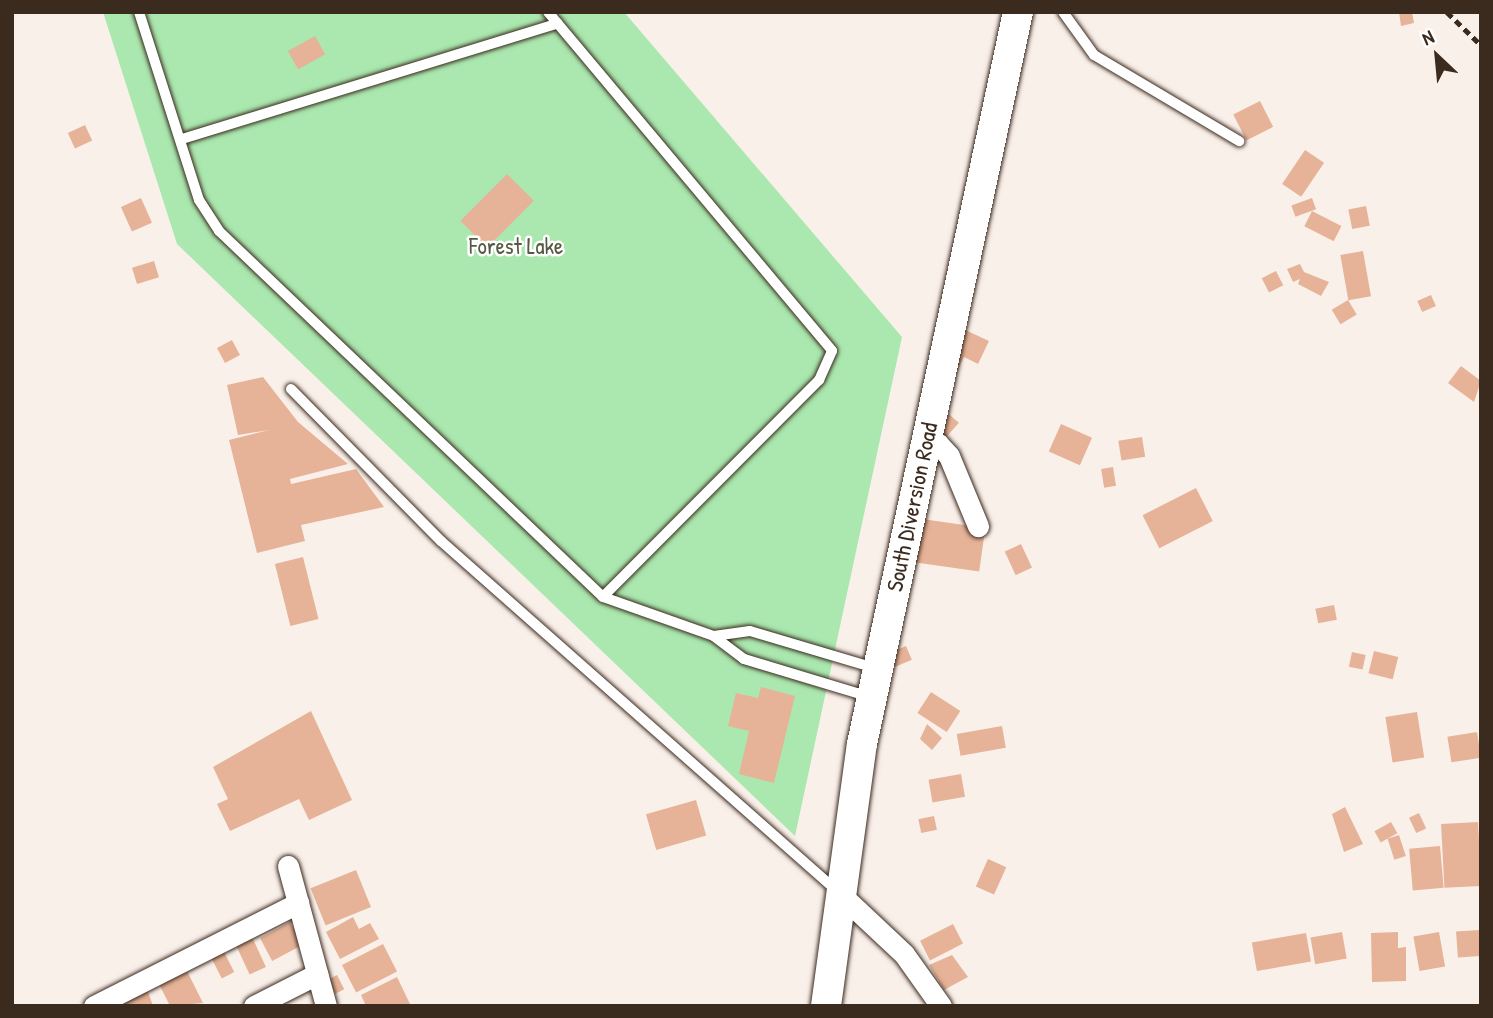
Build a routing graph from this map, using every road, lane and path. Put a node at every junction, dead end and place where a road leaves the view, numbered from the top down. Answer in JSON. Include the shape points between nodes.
{"nodes":[{"id":1,"x":139,"y":12,"type":"edge"},
{"id":2,"x":548,"y":12,"type":"edge"},
{"id":3,"x":1018,"y":12,"type":"edge"},
{"id":4,"x":1062,"y":12,"type":"edge"},
{"id":5,"x":1447,"y":12,"type":"edge"},
{"id":6,"x":558,"y":23,"type":"junction"},
{"id":7,"x":1481,"y":45,"type":"edge"},
{"id":8,"x":182,"y":139,"type":"junction"},
{"id":9,"x":1239,"y":141,"type":"dead end"},
{"id":10,"x":291,"y":388,"type":"dead end"},
{"id":11,"x":924,"y":451,"type":"junction"},
{"id":12,"x":978,"y":526,"type":"dead end"},
{"id":13,"x":603,"y":597,"type":"junction"},
{"id":14,"x":714,"y":636,"type":"junction"},
{"id":15,"x":875,"y":683,"type":"junction"},
{"id":16,"x":288,"y":866,"type":"dead end"},
{"id":17,"x":839,"y":893,"type":"junction"},
{"id":18,"x":298,"y":904,"type":"junction"},
{"id":19,"x":317,"y":974,"type":"junction"},
{"id":20,"x":94,"y":1006,"type":"edge"},
{"id":21,"x":254,"y":1006,"type":"edge"},
{"id":22,"x":326,"y":1006,"type":"edge"},
{"id":23,"x":826,"y":1006,"type":"edge"},
{"id":24,"x":941,"y":1006,"type":"edge"}],
"edges":[{"from":1,"to":8,"type":"lane"},
{"from":2,"to":6,"type":"lane"},
{"from":3,"to":11,"type":"main road","name":"South Diversion Road"},
{"from":4,"to":9,"type":"lane","via":[[1094,55]]},
{"from":5,"to":7,"type":"path"},
{"from":6,"to":8,"type":"lane"},
{"from":6,"to":13,"type":"lane","via":[[832,351],[819,380]]},
{"from":8,"to":13,"type":"lane","via":[[199,200],[219,232]]},
{"from":10,"to":17,"type":"lane","via":[[441,541]]},
{"from":11,"to":12,"type":"street","via":[[938,444],[949,456]]},
{"from":11,"to":15,"type":"main road","name":"South Diversion Road"},
{"from":13,"to":14,"type":"lane"},
{"from":14,"to":15,"type":"lane","via":[[744,659]]},
{"from":14,"to":15,"type":"lane","via":[[750,631]]},
{"from":15,"to":17,"type":"main road","name":"South Diversion Road"},
{"from":16,"to":18,"type":"street"},
{"from":17,"to":23,"type":"main road","name":"South Diversion Road"},
{"from":17,"to":24,"type":"street","via":[[904,954]]},
{"from":18,"to":19,"type":"street"},
{"from":18,"to":20,"type":"street"},
{"from":19,"to":21,"type":"street"},
{"from":19,"to":22,"type":"street"}]}
